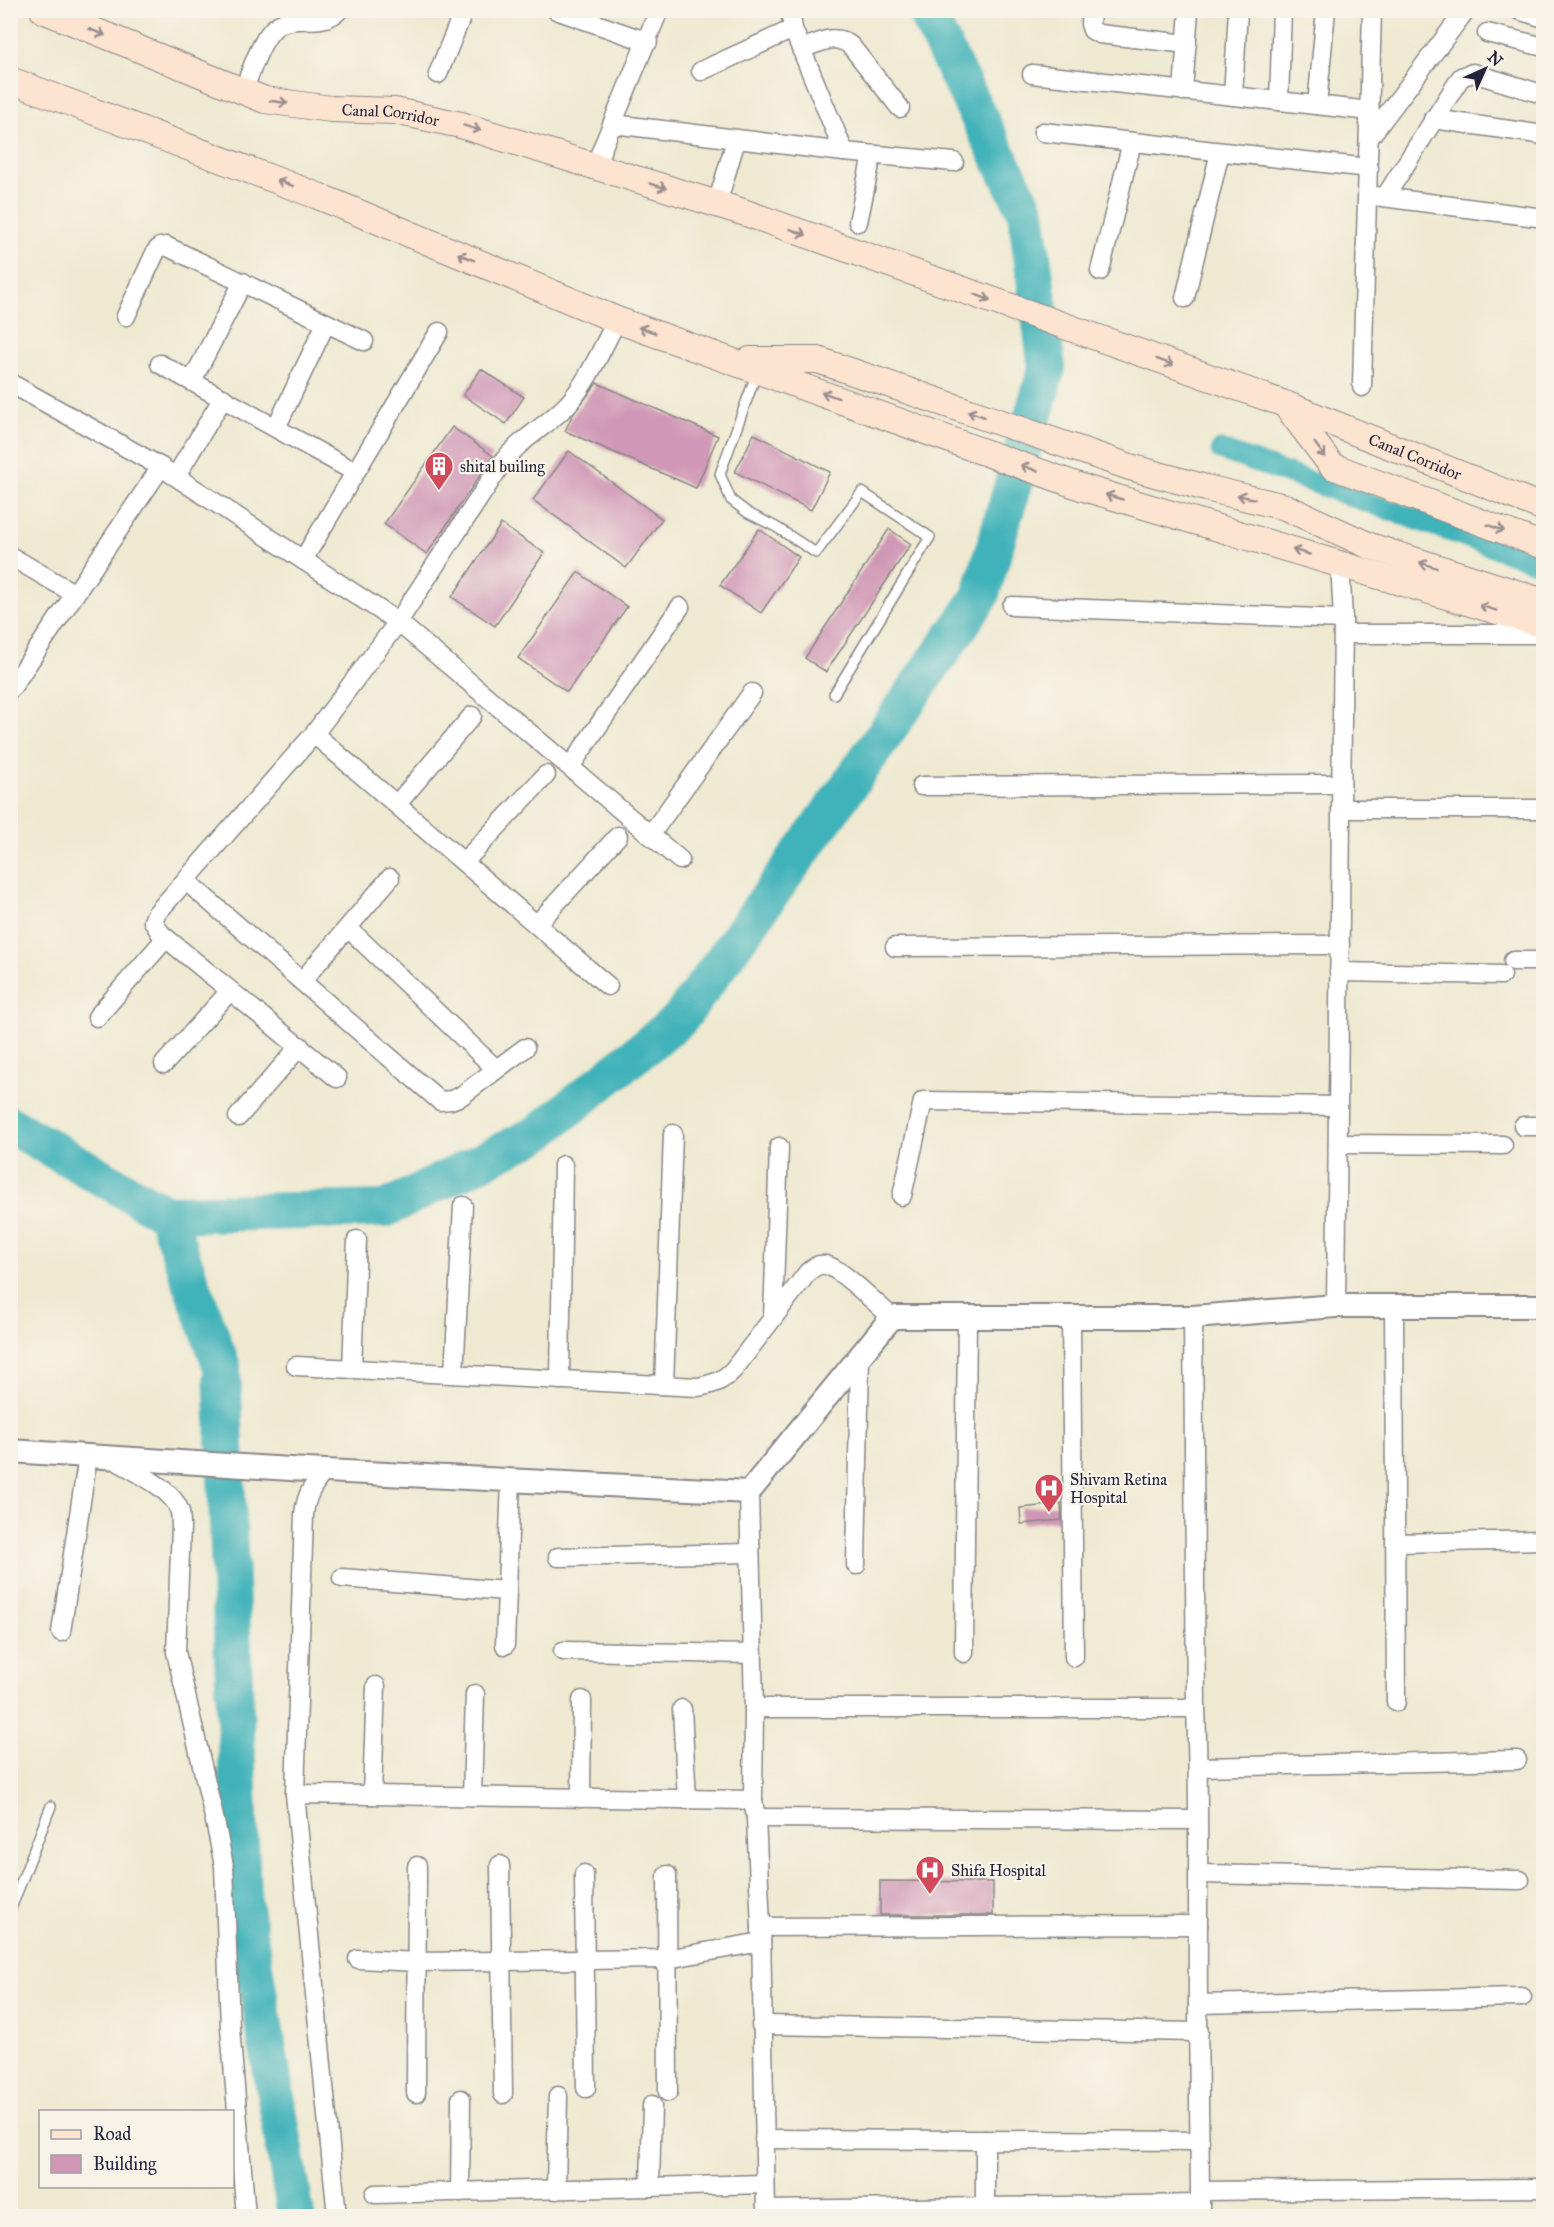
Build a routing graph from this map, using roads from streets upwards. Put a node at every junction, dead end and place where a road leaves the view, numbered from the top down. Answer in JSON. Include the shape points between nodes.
{"nodes":[{"id":1,"x":43,"y":10,"type":"edge"},
{"id":2,"x":339,"y":10,"type":"edge"},
{"id":3,"x":464,"y":10,"type":"edge"},
{"id":4,"x":556,"y":10,"type":"edge"},
{"id":5,"x":659,"y":10,"type":"edge"},
{"id":6,"x":790,"y":10,"type":"edge"},
{"id":7,"x":1091,"y":10,"type":"edge"},
{"id":8,"x":1189,"y":10,"type":"edge"},
{"id":9,"x":1238,"y":10,"type":"edge"},
{"id":10,"x":1282,"y":10,"type":"edge"},
{"id":11,"x":1326,"y":10,"type":"edge"},
{"id":12,"x":1372,"y":10,"type":"edge"},
{"id":13,"x":1466,"y":10,"type":"edge"},
{"id":14,"x":1518,"y":10,"type":"edge"},
{"id":15,"x":1544,"y":18,"type":"edge"},
{"id":16,"x":793,"y":29,"type":"junction"},
{"id":17,"x":1487,"y":33,"type":"dead end"},
{"id":18,"x":648,"y":42,"type":"junction"},
{"id":19,"x":1186,"y":44,"type":"junction"},
{"id":20,"x":1544,"y":47,"type":"edge"},
{"id":21,"x":801,"y":49,"type":"junction"},
{"id":22,"x":701,"y":71,"type":"dead end"},
{"id":23,"x":438,"y":74,"type":"dead end"},
{"id":24,"x":1032,"y":74,"type":"dead end"},
{"id":25,"x":10,"y":80,"type":"edge"},
{"id":26,"x":243,"y":90,"type":"junction"},
{"id":27,"x":1183,"y":91,"type":"junction"},
{"id":28,"x":1542,"y":94,"type":"dead end"},
{"id":29,"x":1233,"y":96,"type":"junction"},
{"id":30,"x":1279,"y":101,"type":"junction"},
{"id":31,"x":1317,"y":105,"type":"junction"},
{"id":32,"x":900,"y":108,"type":"dead end"},
{"id":33,"x":1370,"y":111,"type":"junction"},
{"id":34,"x":1433,"y":119,"type":"junction"},
{"id":35,"x":613,"y":124,"type":"junction"},
{"id":36,"x":1043,"y":132,"type":"dead end"},
{"id":37,"x":1544,"y":135,"type":"edge"},
{"id":38,"x":1369,"y":138,"type":"junction"},
{"id":39,"x":736,"y":140,"type":"junction"},
{"id":40,"x":1132,"y":142,"type":"junction"},
{"id":41,"x":844,"y":152,"type":"junction"},
{"id":42,"x":1220,"y":152,"type":"junction"},
{"id":43,"x":872,"y":154,"type":"junction"},
{"id":44,"x":954,"y":162,"type":"dead end"},
{"id":45,"x":595,"y":166,"type":"junction"},
{"id":46,"x":1369,"y":168,"type":"junction"},
{"id":47,"x":1376,"y":196,"type":"junction"},
{"id":48,"x":717,"y":204,"type":"junction"},
{"id":49,"x":1544,"y":218,"type":"edge"},
{"id":50,"x":858,"y":222,"type":"dead end"},
{"id":51,"x":1100,"y":272,"type":"dead end"},
{"id":52,"x":243,"y":282,"type":"junction"},
{"id":53,"x":1185,"y":298,"type":"dead end"},
{"id":54,"x":126,"y":316,"type":"dead end"},
{"id":55,"x":617,"y":320,"type":"junction"},
{"id":56,"x":326,"y":322,"type":"junction"},
{"id":57,"x":439,"y":332,"type":"dead end"},
{"id":58,"x":364,"y":341,"type":"dead end"},
{"id":59,"x":731,"y":360,"type":"junction"},
{"id":60,"x":160,"y":364,"type":"dead end"},
{"id":61,"x":192,"y":381,"type":"junction"},
{"id":62,"x":10,"y":383,"type":"edge"},
{"id":63,"x":1362,"y":387,"type":"dead end"},
{"id":64,"x":223,"y":398,"type":"junction"},
{"id":65,"x":1285,"y":404,"type":"junction"},
{"id":66,"x":276,"y":428,"type":"junction"},
{"id":67,"x":169,"y":472,"type":"junction"},
{"id":68,"x":355,"y":472,"type":"junction"},
{"id":69,"x":1285,"y":507,"type":"junction"},
{"id":70,"x":1544,"y":508,"type":"edge"},
{"id":71,"x":1259,"y":539,"type":"junction"},
{"id":72,"x":1544,"y":546,"type":"edge"},
{"id":73,"x":10,"y":556,"type":"edge"},
{"id":74,"x":303,"y":560,"type":"junction"},
{"id":75,"x":1340,"y":563,"type":"junction"},
{"id":76,"x":75,"y":594,"type":"junction"},
{"id":77,"x":1544,"y":602,"type":"edge"},
{"id":78,"x":1012,"y":606,"type":"dead end"},
{"id":79,"x":680,"y":608,"type":"dead end"},
{"id":80,"x":398,"y":622,"type":"junction"},
{"id":81,"x":1544,"y":625,"type":"edge"},
{"id":82,"x":1343,"y":627,"type":"junction"},
{"id":83,"x":1544,"y":634,"type":"edge"},
{"id":84,"x":10,"y":690,"type":"edge"},
{"id":85,"x":752,"y":693,"type":"dead end"},
{"id":86,"x":472,"y":716,"type":"dead end"},
{"id":87,"x":314,"y":734,"type":"junction"},
{"id":88,"x":570,"y":766,"type":"junction"},
{"id":89,"x":546,"y":775,"type":"dead end"},
{"id":90,"x":1341,"y":784,"type":"junction"},
{"id":91,"x":921,"y":786,"type":"dead end"},
{"id":92,"x":397,"y":804,"type":"junction"},
{"id":93,"x":1341,"y":809,"type":"junction"},
{"id":94,"x":1544,"y":809,"type":"edge"},
{"id":95,"x":651,"y":834,"type":"junction"},
{"id":96,"x":618,"y":836,"type":"dead end"},
{"id":97,"x":680,"y":860,"type":"dead end"},
{"id":98,"x":464,"y":862,"type":"junction"},
{"id":99,"x":390,"y":878,"type":"dead end"},
{"id":100,"x":186,"y":881,"type":"junction"},
{"id":101,"x":537,"y":924,"type":"junction"},
{"id":102,"x":348,"y":928,"type":"junction"},
{"id":103,"x":166,"y":938,"type":"junction"},
{"id":104,"x":1340,"y":945,"type":"junction"},
{"id":105,"x":895,"y":947,"type":"dead end"},
{"id":106,"x":1544,"y":961,"type":"edge"},
{"id":107,"x":1339,"y":972,"type":"junction"},
{"id":108,"x":302,"y":981,"type":"junction"},
{"id":109,"x":608,"y":986,"type":"dead end"},
{"id":110,"x":230,"y":991,"type":"junction"},
{"id":111,"x":97,"y":1017,"type":"dead end"},
{"id":112,"x":300,"y":1046,"type":"junction"},
{"id":113,"x":525,"y":1048,"type":"dead end"},
{"id":114,"x":164,"y":1064,"type":"dead end"},
{"id":115,"x":496,"y":1069,"type":"junction"},
{"id":116,"x":337,"y":1078,"type":"dead end"},
{"id":117,"x":1338,"y":1106,"type":"junction"},
{"id":118,"x":238,"y":1117,"type":"dead end"},
{"id":119,"x":1523,"y":1126,"type":"dead end"},
{"id":120,"x":1544,"y":1126,"type":"edge"},
{"id":121,"x":674,"y":1134,"type":"dead end"},
{"id":122,"x":1338,"y":1144,"type":"junction"},
{"id":123,"x":1503,"y":1145,"type":"dead end"},
{"id":124,"x":779,"y":1147,"type":"dead end"},
{"id":125,"x":563,"y":1165,"type":"dead end"},
{"id":126,"x":902,"y":1196,"type":"dead end"},
{"id":127,"x":464,"y":1206,"type":"dead end"},
{"id":128,"x":357,"y":1240,"type":"dead end"},
{"id":129,"x":1336,"y":1306,"type":"junction"},
{"id":130,"x":1395,"y":1306,"type":"junction"},
{"id":131,"x":1544,"y":1306,"type":"edge"},
{"id":132,"x":773,"y":1317,"type":"junction"},
{"id":133,"x":892,"y":1317,"type":"junction"},
{"id":134,"x":967,"y":1317,"type":"junction"},
{"id":135,"x":1071,"y":1317,"type":"junction"},
{"id":136,"x":1193,"y":1317,"type":"junction"},
{"id":137,"x":860,"y":1355,"type":"junction"},
{"id":138,"x":297,"y":1366,"type":"dead end"},
{"id":139,"x":352,"y":1369,"type":"junction"},
{"id":140,"x":454,"y":1374,"type":"junction"},
{"id":141,"x":560,"y":1380,"type":"junction"},
{"id":142,"x":664,"y":1385,"type":"junction"},
{"id":143,"x":10,"y":1451,"type":"edge"},
{"id":144,"x":88,"y":1456,"type":"junction"},
{"id":145,"x":112,"y":1458,"type":"junction"},
{"id":146,"x":315,"y":1470,"type":"junction"},
{"id":147,"x":511,"y":1479,"type":"junction"},
{"id":148,"x":748,"y":1492,"type":"junction"},
{"id":149,"x":1544,"y":1540,"type":"edge"},
{"id":150,"x":1395,"y":1543,"type":"junction"},
{"id":151,"x":750,"y":1553,"type":"junction"},
{"id":152,"x":558,"y":1557,"type":"dead end"},
{"id":153,"x":856,"y":1565,"type":"dead end"},
{"id":154,"x":342,"y":1578,"type":"dead end"},
{"id":155,"x":507,"y":1591,"type":"junction"},
{"id":156,"x":62,"y":1632,"type":"dead end"},
{"id":157,"x":505,"y":1645,"type":"dead end"},
{"id":158,"x":563,"y":1652,"type":"dead end"},
{"id":159,"x":964,"y":1653,"type":"dead end"},
{"id":160,"x":752,"y":1654,"type":"junction"},
{"id":161,"x":1074,"y":1657,"type":"dead end"},
{"id":162,"x":376,"y":1686,"type":"dead end"},
{"id":163,"x":475,"y":1694,"type":"dead end"},
{"id":164,"x":582,"y":1700,"type":"dead end"},
{"id":165,"x":1395,"y":1702,"type":"dead end"},
{"id":166,"x":754,"y":1708,"type":"junction"},
{"id":167,"x":1196,"y":1708,"type":"junction"},
{"id":168,"x":682,"y":1709,"type":"dead end"},
{"id":169,"x":1517,"y":1760,"type":"dead end"},
{"id":170,"x":1199,"y":1767,"type":"junction"},
{"id":171,"x":295,"y":1794,"type":"junction"},
{"id":172,"x":372,"y":1795,"type":"junction"},
{"id":173,"x":472,"y":1796,"type":"junction"},
{"id":174,"x":581,"y":1798,"type":"junction"},
{"id":175,"x":687,"y":1800,"type":"junction"},
{"id":176,"x":754,"y":1809,"type":"junction"},
{"id":177,"x":1197,"y":1820,"type":"junction"},
{"id":178,"x":500,"y":1865,"type":"dead end"},
{"id":179,"x":417,"y":1866,"type":"dead end"},
{"id":180,"x":584,"y":1874,"type":"dead end"},
{"id":181,"x":1200,"y":1874,"type":"junction"},
{"id":182,"x":667,"y":1875,"type":"dead end"},
{"id":183,"x":1520,"y":1880,"type":"dead end"},
{"id":184,"x":1198,"y":1925,"type":"junction"},
{"id":185,"x":761,"y":1935,"type":"junction"},
{"id":186,"x":358,"y":1959,"type":"dead end"},
{"id":187,"x":667,"y":1959,"type":"junction"},
{"id":188,"x":584,"y":1960,"type":"junction"},
{"id":189,"x":501,"y":1961,"type":"junction"},
{"id":190,"x":417,"y":1962,"type":"junction"},
{"id":191,"x":1522,"y":1997,"type":"dead end"},
{"id":192,"x":1198,"y":2004,"type":"junction"},
{"id":193,"x":761,"y":2025,"type":"junction"},
{"id":194,"x":1199,"y":2032,"type":"junction"},
{"id":195,"x":586,"y":2088,"type":"dead end"},
{"id":196,"x":668,"y":2092,"type":"dead end"},
{"id":197,"x":416,"y":2093,"type":"dead end"},
{"id":198,"x":503,"y":2094,"type":"dead end"},
{"id":199,"x":558,"y":2096,"type":"dead end"},
{"id":200,"x":461,"y":2099,"type":"dead end"},
{"id":201,"x":652,"y":2105,"type":"dead end"},
{"id":202,"x":764,"y":2139,"type":"junction"},
{"id":203,"x":985,"y":2140,"type":"junction"},
{"id":204,"x":1200,"y":2141,"type":"junction"},
{"id":205,"x":765,"y":2184,"type":"junction"},
{"id":206,"x":650,"y":2187,"type":"junction"},
{"id":207,"x":1544,"y":2188,"type":"edge"},
{"id":208,"x":556,"y":2190,"type":"junction"},
{"id":209,"x":460,"y":2192,"type":"junction"},
{"id":210,"x":375,"y":2194,"type":"dead end"},
{"id":211,"x":1200,"y":2204,"type":"edge"},
{"id":212,"x":985,"y":2212,"type":"edge"},
{"id":213,"x":766,"y":2213,"type":"edge"},
{"id":214,"x":246,"y":2217,"type":"edge"},
{"id":215,"x":337,"y":2217,"type":"edge"}],
"edges":[{"from":1,"to":26,"type":"main road","name":"Canal Corridor","one_way":true},
{"from":2,"to":26,"type":"street","via":[[327,18],[278,25],[267,36]]},
{"from":3,"to":23,"type":"street"},
{"from":4,"to":18,"type":"street"},
{"from":5,"to":18,"type":"street"},
{"from":6,"to":16,"type":"street"},
{"from":7,"to":19,"type":"street","via":[[1090,24],[1099,34]]},
{"from":8,"to":19,"type":"street"},
{"from":9,"to":29,"type":"street"},
{"from":10,"to":30,"type":"street"},
{"from":11,"to":31,"type":"street"},
{"from":12,"to":33,"type":"street"},
{"from":13,"to":38,"type":"street"},
{"from":14,"to":15,"type":"street"},
{"from":16,"to":21,"type":"street"},
{"from":16,"to":22,"type":"street"},
{"from":17,"to":20,"type":"street"},
{"from":18,"to":35,"type":"street"},
{"from":19,"to":27,"type":"street"},
{"from":21,"to":32,"type":"street","via":[[836,38],[844,40]]},
{"from":21,"to":41,"type":"street"},
{"from":24,"to":27,"type":"street"},
{"from":55,"to":25,"type":"main road","one_way":true,"via":[[318,196]]},
{"from":26,"to":45,"type":"main road","name":"Canal Corridor","one_way":true,"via":[[265,100],[331,109],[395,111],[461,125]]},
{"from":27,"to":29,"type":"street"},
{"from":28,"to":34,"type":"street","via":[[1466,74]]},
{"from":29,"to":30,"type":"street"},
{"from":30,"to":31,"type":"street"},
{"from":31,"to":33,"type":"street"},
{"from":33,"to":38,"type":"street"},
{"from":34,"to":37,"type":"street"},
{"from":34,"to":47,"type":"street"},
{"from":35,"to":39,"type":"street"},
{"from":35,"to":45,"type":"street"},
{"from":36,"to":40,"type":"street"},
{"from":38,"to":46,"type":"street"},
{"from":39,"to":41,"type":"street"},
{"from":39,"to":48,"type":"street"},
{"from":40,"to":42,"type":"street"},
{"from":40,"to":51,"type":"street"},
{"from":41,"to":43,"type":"street"},
{"from":42,"to":46,"type":"street"},
{"from":42,"to":53,"type":"street"},
{"from":43,"to":44,"type":"street"},
{"from":43,"to":50,"type":"street"},
{"from":45,"to":48,"type":"main road","name":"Canal Corridor","one_way":true},
{"from":46,"to":47,"type":"street"},
{"from":47,"to":49,"type":"street"},
{"from":47,"to":63,"type":"street"},
{"from":48,"to":65,"type":"main road","name":"Canal Corridor","one_way":true},
{"from":52,"to":54,"type":"street","via":[[174,248],[160,247]]},
{"from":52,"to":56,"type":"street"},
{"from":52,"to":61,"type":"street"},
{"from":59,"to":55,"type":"main road","one_way":true},
{"from":55,"to":80,"type":"street","via":[[576,394],[506,458]]},
{"from":56,"to":58,"type":"street"},
{"from":56,"to":66,"type":"street"},
{"from":57,"to":68,"type":"street"},
{"from":69,"to":59,"type":"main road","one_way":true,"via":[[1091,453],[818,360]]},
{"from":71,"to":59,"type":"main road","one_way":true,"via":[[1084,488]]},
{"from":60,"to":61,"type":"street"},
{"from":61,"to":64,"type":"street"},
{"from":62,"to":67,"type":"street"},
{"from":64,"to":66,"type":"street"},
{"from":64,"to":67,"type":"street"},
{"from":65,"to":70,"type":"main road","name":"Canal Corridor"},
{"from":65,"to":72,"type":"main road","one_way":true,"via":[[1332,466]]},
{"from":66,"to":68,"type":"street"},
{"from":67,"to":74,"type":"street"},
{"from":67,"to":76,"type":"street"},
{"from":68,"to":74,"type":"street"},
{"from":69,"to":71,"type":"main road"},
{"from":77,"to":69,"type":"main road","one_way":true,"via":[[1370,546]]},
{"from":75,"to":71,"type":"main road","one_way":true},
{"from":73,"to":76,"type":"street"},
{"from":74,"to":80,"type":"street"},
{"from":81,"to":75,"type":"main road","one_way":true},
{"from":75,"to":82,"type":"street"},
{"from":76,"to":84,"type":"street"},
{"from":78,"to":82,"type":"street"},
{"from":79,"to":88,"type":"street"},
{"from":80,"to":87,"type":"street"},
{"from":80,"to":88,"type":"street"},
{"from":82,"to":83,"type":"street"},
{"from":82,"to":90,"type":"street"},
{"from":85,"to":95,"type":"street"},
{"from":86,"to":92,"type":"street"},
{"from":87,"to":92,"type":"street"},
{"from":87,"to":100,"type":"street"},
{"from":88,"to":95,"type":"street"},
{"from":89,"to":98,"type":"street"},
{"from":90,"to":91,"type":"street"},
{"from":90,"to":93,"type":"street"},
{"from":92,"to":98,"type":"street"},
{"from":93,"to":94,"type":"street"},
{"from":93,"to":104,"type":"street"},
{"from":95,"to":97,"type":"street"},
{"from":96,"to":101,"type":"street"},
{"from":98,"to":101,"type":"street"},
{"from":99,"to":102,"type":"street"},
{"from":100,"to":103,"type":"street","via":[[153,921]]},
{"from":100,"to":108,"type":"street"},
{"from":101,"to":109,"type":"street"},
{"from":102,"to":108,"type":"street"},
{"from":102,"to":115,"type":"street"},
{"from":103,"to":110,"type":"street"},
{"from":103,"to":111,"type":"street"},
{"from":104,"to":105,"type":"street"},
{"from":104,"to":107,"type":"street"},
{"from":106,"to":107,"type":"street","via":[[1507,968]]},
{"from":107,"to":117,"type":"street"},
{"from":108,"to":115,"type":"street","via":[[440,1101],[461,1096]]},
{"from":110,"to":112,"type":"street"},
{"from":110,"to":114,"type":"street"},
{"from":112,"to":116,"type":"street"},
{"from":112,"to":118,"type":"street"},
{"from":113,"to":115,"type":"street"},
{"from":117,"to":122,"type":"street"},
{"from":117,"to":126,"type":"street","via":[[923,1101]]},
{"from":119,"to":120,"type":"street"},
{"from":121,"to":142,"type":"street"},
{"from":122,"to":123,"type":"street"},
{"from":122,"to":129,"type":"street"},
{"from":124,"to":132,"type":"street"},
{"from":125,"to":141,"type":"street"},
{"from":127,"to":140,"type":"street"},
{"from":128,"to":139,"type":"street"},
{"from":129,"to":130,"type":"street"},
{"from":129,"to":136,"type":"street"},
{"from":130,"to":131,"type":"street"},
{"from":130,"to":150,"type":"street"},
{"from":132,"to":133,"type":"street","via":[[818,1265],[840,1273]]},
{"from":132,"to":142,"type":"street","via":[[724,1380],[698,1387]]},
{"from":133,"to":134,"type":"street"},
{"from":133,"to":137,"type":"street"},
{"from":134,"to":135,"type":"street"},
{"from":134,"to":159,"type":"street"},
{"from":135,"to":136,"type":"street"},
{"from":135,"to":161,"type":"street"},
{"from":136,"to":167,"type":"street"},
{"from":137,"to":148,"type":"street"},
{"from":137,"to":153,"type":"street"},
{"from":138,"to":139,"type":"street"},
{"from":139,"to":140,"type":"street"},
{"from":140,"to":141,"type":"street"},
{"from":141,"to":142,"type":"street"},
{"from":143,"to":144,"type":"street"},
{"from":144,"to":145,"type":"street"},
{"from":144,"to":156,"type":"street"},
{"from":145,"to":146,"type":"street"},
{"from":145,"to":214,"type":"street","via":[[168,1494],[180,1511],[176,1652],[224,1866],[230,2028]]},
{"from":146,"to":147,"type":"street"},
{"from":146,"to":171,"type":"street","via":[[304,1514]]},
{"from":147,"to":148,"type":"street"},
{"from":147,"to":155,"type":"street"},
{"from":148,"to":151,"type":"street"},
{"from":149,"to":150,"type":"street"},
{"from":150,"to":165,"type":"street"},
{"from":151,"to":152,"type":"street"},
{"from":151,"to":160,"type":"street"},
{"from":154,"to":155,"type":"street"},
{"from":155,"to":157,"type":"street"},
{"from":158,"to":160,"type":"street"},
{"from":160,"to":166,"type":"street"},
{"from":162,"to":172,"type":"street"},
{"from":163,"to":173,"type":"street"},
{"from":164,"to":174,"type":"street"},
{"from":166,"to":167,"type":"street"},
{"from":166,"to":176,"type":"street"},
{"from":167,"to":170,"type":"street"},
{"from":168,"to":175,"type":"street"},
{"from":169,"to":170,"type":"street"},
{"from":170,"to":177,"type":"street"},
{"from":171,"to":172,"type":"street"},
{"from":171,"to":215,"type":"street"},
{"from":172,"to":173,"type":"street"},
{"from":173,"to":174,"type":"street"},
{"from":174,"to":175,"type":"street"},
{"from":175,"to":176,"type":"street"},
{"from":176,"to":177,"type":"street"},
{"from":176,"to":185,"type":"street"},
{"from":177,"to":181,"type":"street"},
{"from":178,"to":189,"type":"street"},
{"from":179,"to":190,"type":"street"},
{"from":180,"to":188,"type":"street"},
{"from":181,"to":183,"type":"street"},
{"from":181,"to":184,"type":"street"},
{"from":182,"to":187,"type":"street"},
{"from":184,"to":185,"type":"street"},
{"from":184,"to":192,"type":"street"},
{"from":185,"to":187,"type":"street"},
{"from":185,"to":193,"type":"street"},
{"from":186,"to":190,"type":"street"},
{"from":187,"to":188,"type":"street"},
{"from":187,"to":196,"type":"street"},
{"from":188,"to":189,"type":"street"},
{"from":188,"to":195,"type":"street"},
{"from":189,"to":190,"type":"street"},
{"from":189,"to":198,"type":"street"},
{"from":190,"to":197,"type":"street"},
{"from":191,"to":192,"type":"street"},
{"from":192,"to":194,"type":"street"},
{"from":193,"to":194,"type":"street"},
{"from":193,"to":202,"type":"street"},
{"from":194,"to":204,"type":"street"},
{"from":199,"to":208,"type":"street"},
{"from":200,"to":209,"type":"street"},
{"from":201,"to":206,"type":"street"},
{"from":202,"to":203,"type":"street"},
{"from":202,"to":205,"type":"street"},
{"from":203,"to":204,"type":"street"},
{"from":203,"to":212,"type":"street"},
{"from":204,"to":211,"type":"street"},
{"from":205,"to":206,"type":"street"},
{"from":205,"to":213,"type":"street"},
{"from":206,"to":208,"type":"street"},
{"from":207,"to":211,"type":"street"},
{"from":208,"to":209,"type":"street"},
{"from":209,"to":210,"type":"street"},
{"from":211,"to":212,"type":"street"},
{"from":212,"to":213,"type":"street"}]}
